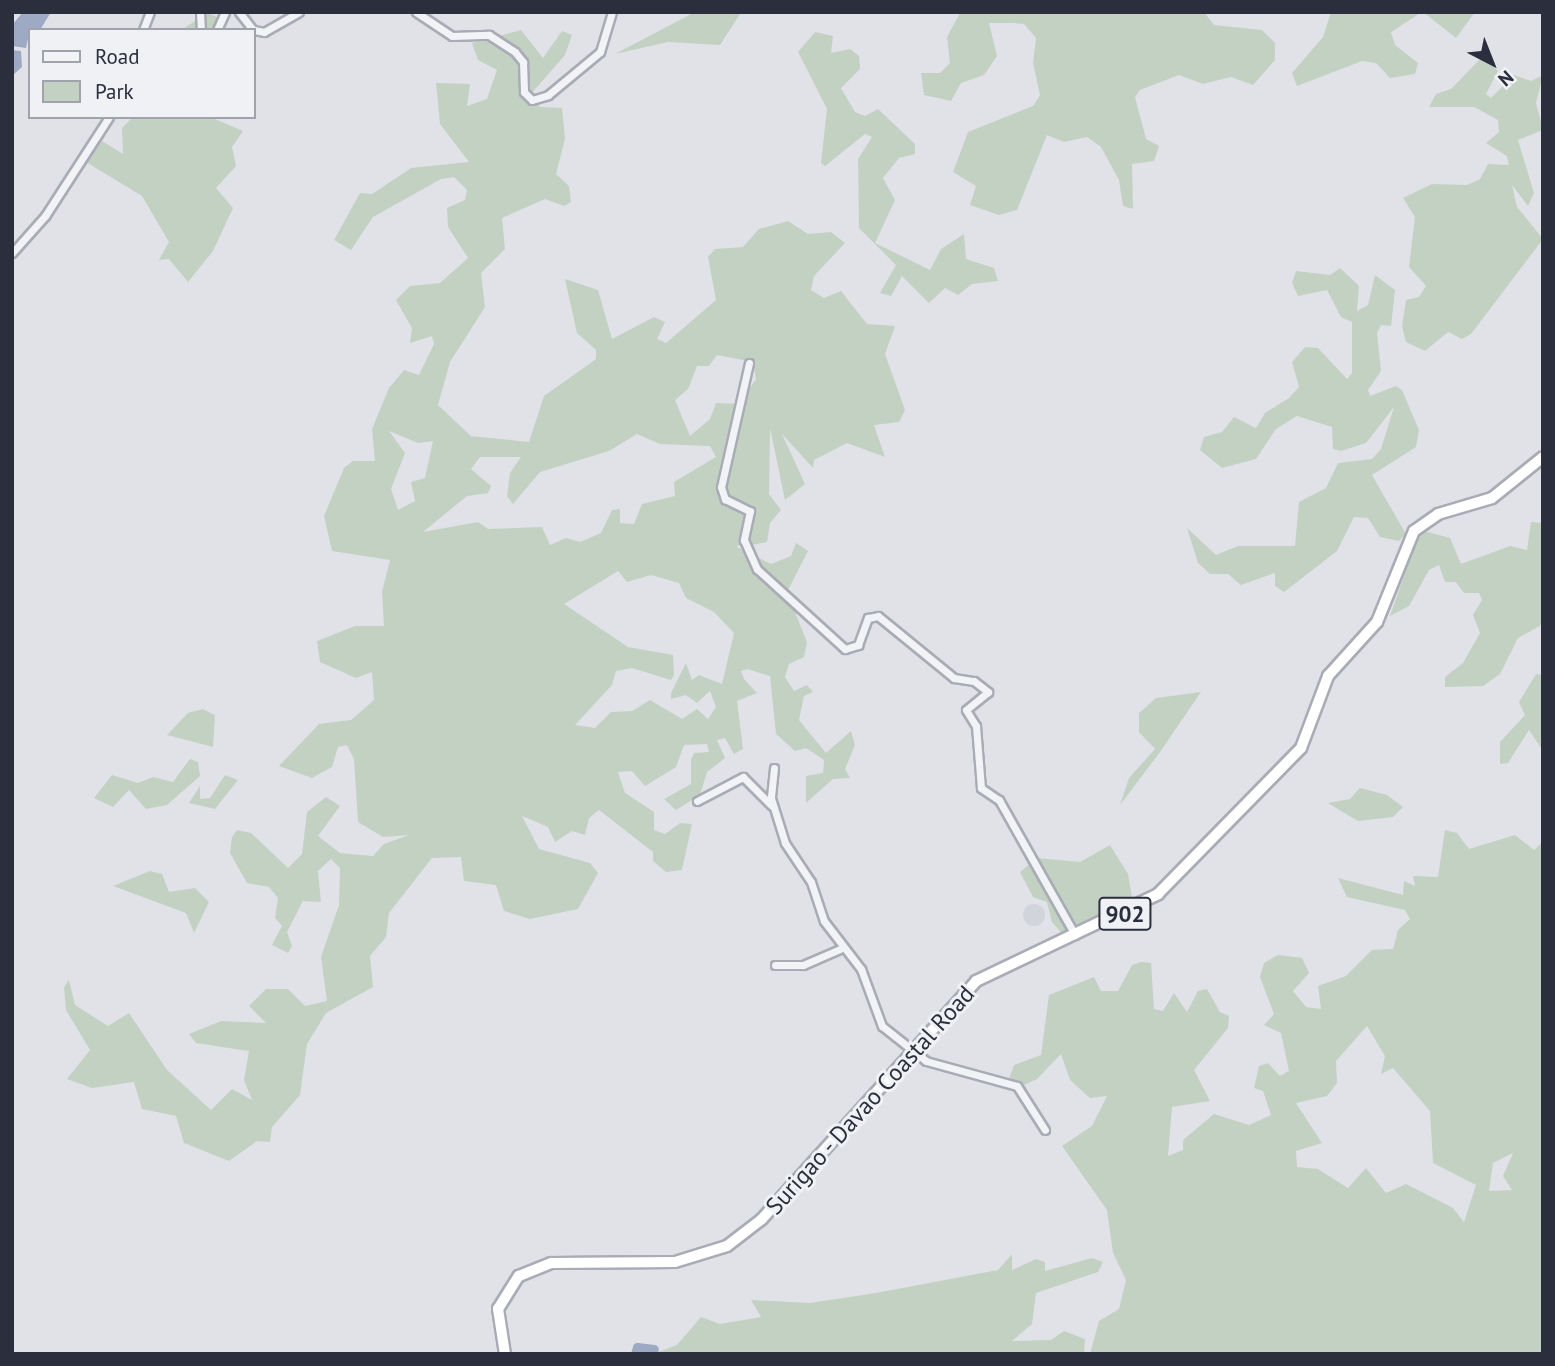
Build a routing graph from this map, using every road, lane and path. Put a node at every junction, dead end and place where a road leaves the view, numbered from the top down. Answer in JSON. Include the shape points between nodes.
{"nodes":[{"id":1,"x":225,"y":12,"type":"edge"},
{"id":2,"x":239,"y":12,"type":"edge"},
{"id":3,"x":299,"y":12,"type":"edge"},
{"id":4,"x":416,"y":12,"type":"edge"},
{"id":5,"x":612,"y":12,"type":"edge"},
{"id":6,"x":218,"y":28,"type":"edge"},
{"id":7,"x":252,"y":28,"type":"edge"},
{"id":8,"x":256,"y":30,"type":"edge"},
{"id":9,"x":108,"y":119,"type":"edge"},
{"id":10,"x":12,"y":253,"type":"edge"},
{"id":11,"x":749,"y":363,"type":"dead end"},
{"id":12,"x":1543,"y":457,"type":"edge"},
{"id":13,"x":774,"y":768,"type":"dead end"},
{"id":14,"x":697,"y":800,"type":"dead end"},
{"id":15,"x":773,"y":808,"type":"junction"},
{"id":16,"x":1075,"y":935,"type":"junction"},
{"id":17,"x":840,"y":949,"type":"junction"},
{"id":18,"x":775,"y":965,"type":"dead end"},
{"id":19,"x":912,"y":1051,"type":"junction"},
{"id":20,"x":1045,"y":1130,"type":"dead end"},
{"id":21,"x":505,"y":1354,"type":"edge"}],
"edges":[{"from":1,"to":6,"type":"street"},
{"from":2,"to":7,"type":"street"},
{"from":3,"to":8,"type":"street","via":[[264,32]]},
{"from":4,"to":5,"type":"street","via":[[452,36],[489,34],[515,52],[523,62],[523,92],[535,100],[600,52]]},
{"from":9,"to":10,"type":"street"},
{"from":11,"to":16,"type":"street","via":[[721,487],[725,499],[750,511],[744,540],[757,569],[845,649],[858,645],[868,618],[878,616],[954,678],[974,681],[988,692],[966,710],[976,726],[981,788],[1001,803]]},
{"from":12,"to":16,"type":"highway","name":"Surigao - Davao Coastal Road","number":"902","via":[[1492,498],[1438,514],[1414,530],[1377,622],[1328,676],[1295,756],[1158,894]]},
{"from":13,"to":15,"type":"street"},
{"from":14,"to":15,"type":"street","via":[[743,776],[753,780]]},
{"from":15,"to":17,"type":"street"},
{"from":16,"to":19,"type":"highway","name":"Surigao - Davao Coastal Road","number":"902","via":[[985,974]]},
{"from":17,"to":18,"type":"street","via":[[803,965]]},
{"from":17,"to":19,"type":"street","via":[[861,969],[882,1026]]},
{"from":19,"to":20,"type":"street","via":[[934,1064],[1014,1085]]},
{"from":19,"to":21,"type":"highway","name":"Surigao - Davao Coastal Road","number":"902","via":[[745,1234],[689,1260],[540,1265],[512,1282],[497,1316]]}]}
